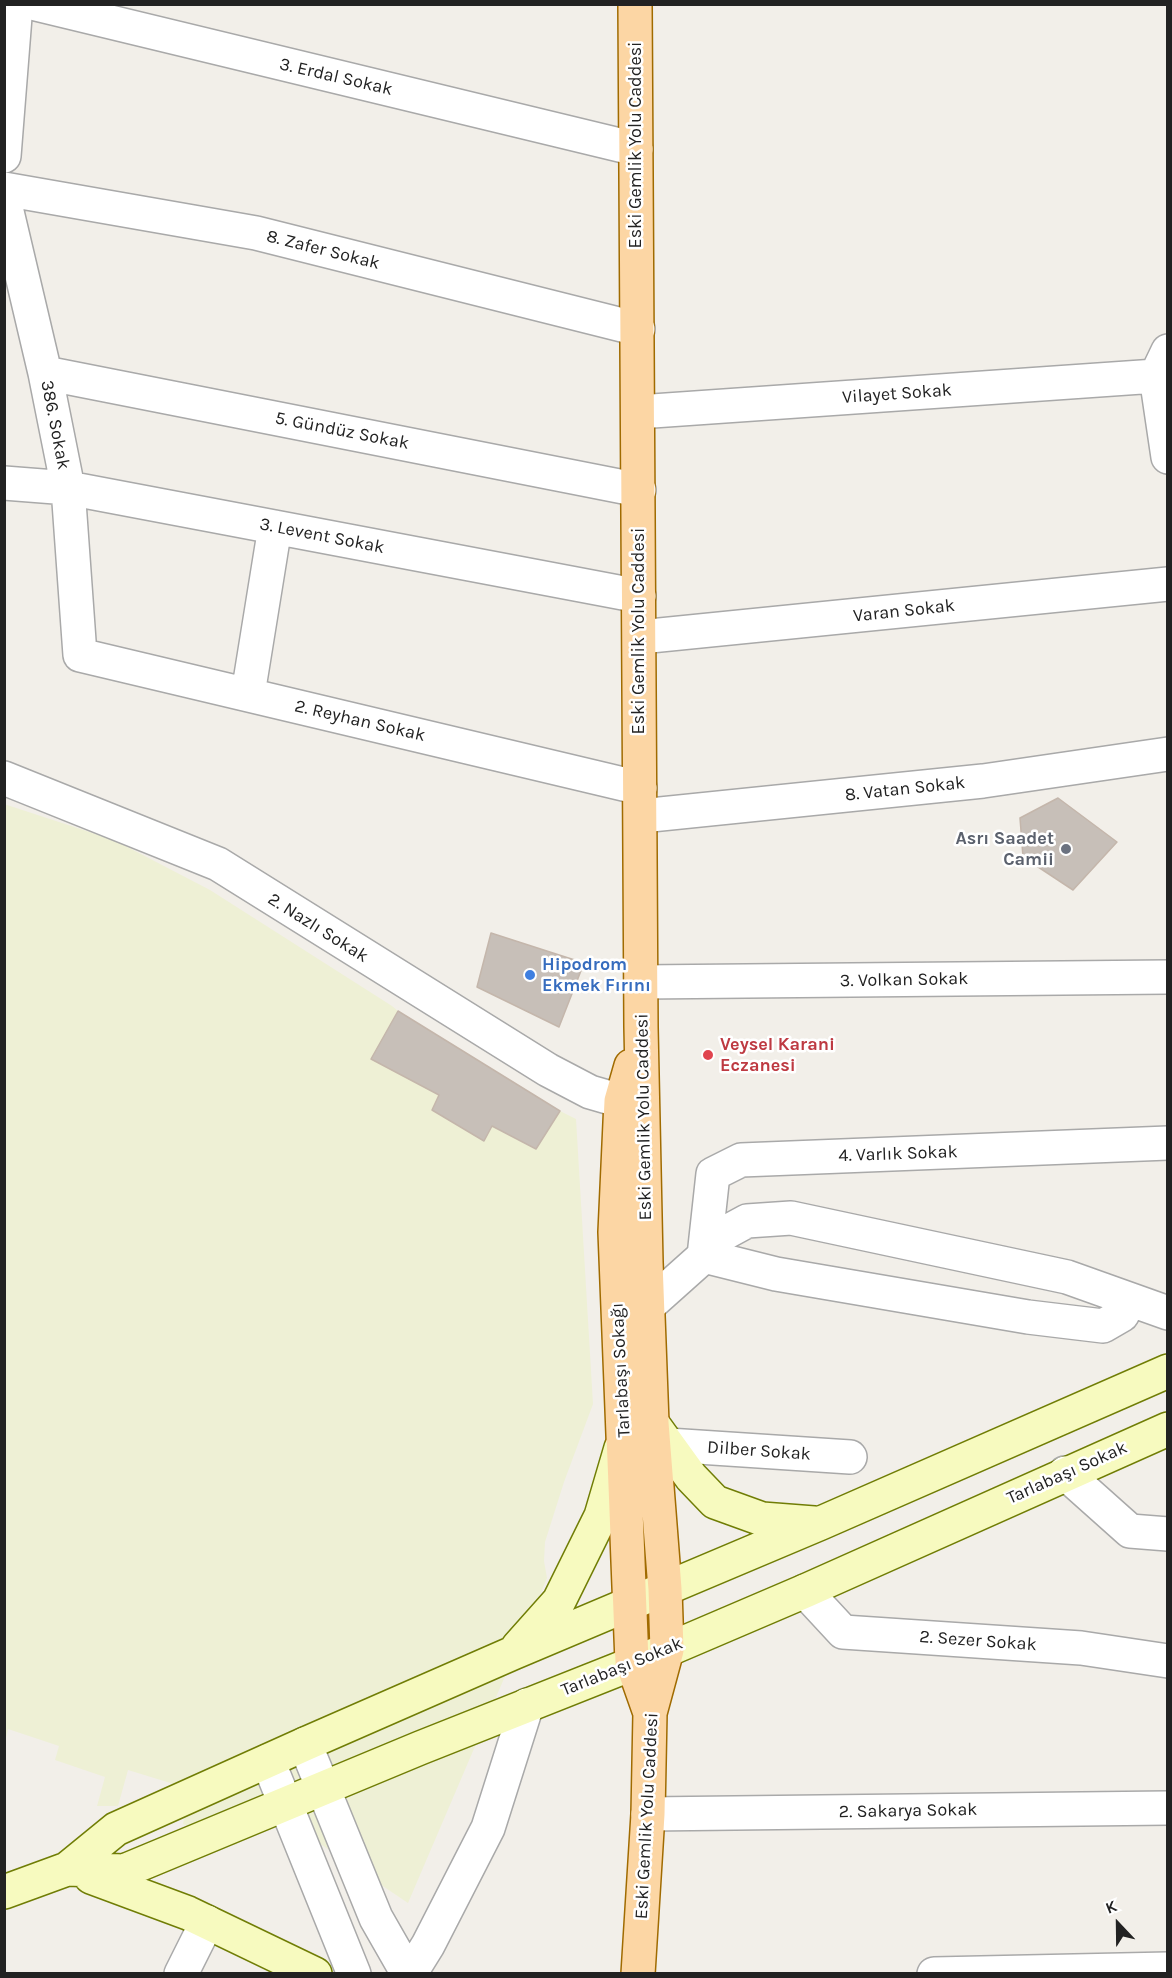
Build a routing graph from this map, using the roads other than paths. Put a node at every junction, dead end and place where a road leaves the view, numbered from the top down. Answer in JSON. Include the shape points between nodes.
{"nodes":[{"id":1,"x":16,"y":4,"type":"edge"},
{"id":2,"x":36,"y":4,"type":"edge"},
{"id":3,"x":635,"y":4,"type":"edge"},
{"id":4,"x":636,"y":149,"type":"junction"},
{"id":5,"x":4,"y":156,"type":"edge"},
{"id":6,"x":4,"y":189,"type":"edge"},
{"id":7,"x":4,"y":199,"type":"edge"},
{"id":8,"x":638,"y":329,"type":"junction"},
{"id":9,"x":1162,"y":363,"type":"edge"},
{"id":10,"x":45,"y":373,"type":"junction"},
{"id":11,"x":638,"y":412,"type":"junction"},
{"id":12,"x":1167,"y":457,"type":"edge"},
{"id":13,"x":4,"y":483,"type":"edge"},
{"id":14,"x":68,"y":488,"type":"junction"},
{"id":15,"x":639,"y":490,"type":"junction"},
{"id":16,"x":275,"y":527,"type":"junction"},
{"id":17,"x":1167,"y":584,"type":"edge"},
{"id":18,"x":639,"y":596,"type":"junction"},
{"id":19,"x":640,"y":637,"type":"junction"},
{"id":20,"x":81,"y":655,"type":"joint"},
{"id":21,"x":249,"y":694,"type":"junction"},
{"id":22,"x":1167,"y":754,"type":"edge"},
{"id":23,"x":4,"y":778,"type":"edge"},
{"id":24,"x":640,"y":802,"type":"junction"},
{"id":25,"x":1167,"y":977,"type":"edge"},
{"id":26,"x":642,"y":982,"type":"junction"},
{"id":27,"x":641,"y":1027,"type":"junction"},
{"id":28,"x":621,"y":1101,"type":"junction"},
{"id":29,"x":1167,"y":1143,"type":"edge"},
{"id":30,"x":704,"y":1256,"type":"junction"},
{"id":31,"x":1130,"y":1300,"type":"junction"},
{"id":32,"x":648,"y":1306,"type":"junction"},
{"id":33,"x":1167,"y":1313,"type":"edge"},
{"id":34,"x":1167,"y":1371,"type":"edge"},
{"id":35,"x":1167,"y":1429,"type":"edge"},
{"id":36,"x":648,"y":1434,"type":"junction"},
{"id":37,"x":850,"y":1457,"type":"dead end"},
{"id":38,"x":1065,"y":1473,"type":"junction"},
{"id":39,"x":821,"y":1523,"type":"junction"},
{"id":40,"x":1167,"y":1534,"type":"edge"},
{"id":41,"x":665,"y":1589,"type":"junction"},
{"id":42,"x":805,"y":1591,"type":"junction"},
{"id":43,"x":631,"y":1603,"type":"junction"},
{"id":44,"x":667,"y":1650,"type":"junction"},
{"id":45,"x":513,"y":1653,"type":"junction"},
{"id":46,"x":1167,"y":1661,"type":"edge"},
{"id":47,"x":632,"y":1662,"type":"junction"},
{"id":48,"x":527,"y":1705,"type":"junction"},
{"id":49,"x":650,"y":1713,"type":"junction"},
{"id":50,"x":305,"y":1744,"type":"junction"},
{"id":51,"x":268,"y":1761,"type":"junction"},
{"id":52,"x":324,"y":1788,"type":"junction"},
{"id":53,"x":286,"y":1804,"type":"junction"},
{"id":54,"x":1167,"y":1808,"type":"edge"},
{"id":55,"x":648,"y":1814,"type":"junction"},
{"id":56,"x":67,"y":1869,"type":"junction"},
{"id":57,"x":4,"y":1892,"type":"edge"},
{"id":58,"x":207,"y":1922,"type":"junction"},
{"id":59,"x":1167,"y":1969,"type":"edge"},
{"id":60,"x":181,"y":1974,"type":"edge"},
{"id":61,"x":315,"y":1974,"type":"edge"},
{"id":62,"x":354,"y":1974,"type":"edge"},
{"id":63,"x":409,"y":1974,"type":"edge"},
{"id":64,"x":638,"y":1974,"type":"edge"},
{"id":65,"x":934,"y":1974,"type":"edge"}],
"edges":[{"from":1,"to":5,"type":"street"},
{"from":2,"to":4,"type":"street","name":"3. Erdal Sokak"},
{"from":3,"to":4,"type":"main road","name":"Eski Gemlik Yolu Caddesi"},
{"from":4,"to":8,"type":"main road","name":"Eski Gemlik Yolu Caddesi"},
{"from":6,"to":8,"type":"street","name":"8. Zafer Sokak","via":[[256,233]]},
{"from":7,"to":10,"type":"street","name":"386. Sokak"},
{"from":8,"to":11,"type":"main road","name":"Eski Gemlik Yolu Caddesi"},
{"from":9,"to":11,"type":"street","name":"Vilayet Sokak"},
{"from":9,"to":12,"type":"street"},
{"from":10,"to":14,"type":"street","name":"386. Sokak"},
{"from":10,"to":15,"type":"street","name":"5. Gündüz Sokak"},
{"from":11,"to":15,"type":"main road","name":"Eski Gemlik Yolu Caddesi"},
{"from":13,"to":14,"type":"street","name":"3. Levent Sokak"},
{"from":14,"to":16,"type":"street","name":"3. Levent Sokak"},
{"from":14,"to":20,"type":"street","name":"386. Sokak"},
{"from":15,"to":18,"type":"main road","name":"Eski Gemlik Yolu Caddesi"},
{"from":16,"to":18,"type":"street","name":"3. Levent Sokak"},
{"from":16,"to":21,"type":"street"},
{"from":17,"to":19,"type":"street","name":"Varan Sokak"},
{"from":18,"to":19,"type":"main road","name":"Eski Gemlik Yolu Caddesi"},
{"from":19,"to":24,"type":"main road","name":"Eski Gemlik Yolu Caddesi"},
{"from":20,"to":21,"type":"street","name":"2. Reyhan Sokak"},
{"from":21,"to":24,"type":"street","name":"2. Reyhan Sokak"},
{"from":22,"to":24,"type":"street","name":"8. Vatan Sokak","via":[[983,781]]},
{"from":23,"to":28,"type":"street","name":"2. Nazlı Sokak","via":[[218,864],[548,1070],[590,1092]]},
{"from":24,"to":26,"type":"main road","name":"Eski Gemlik Yolu Caddesi"},
{"from":25,"to":26,"type":"street","name":"3. Volkan Sokak"},
{"from":26,"to":27,"type":"main road","name":"Eski Gemlik Yolu Caddesi"},
{"from":27,"to":28,"type":"main road","name":"Tarlabaşı Sokağı"},
{"from":27,"to":32,"type":"main road","name":"Eski Gemlik Yolu Caddesi"},
{"from":28,"to":36,"type":"main road","name":"Tarlabaşı Sokağı","via":[[615,1232]]},
{"from":29,"to":30,"type":"street","name":"4. Varlık Sokak","via":[[741,1160],[713,1174]]},
{"from":30,"to":31,"type":"street","via":[[776,1274],[1103,1326],[1122,1315]]},
{"from":30,"to":31,"type":"street","via":[[723,1234],[747,1221],[790,1218],[1067,1277]]},
{"from":30,"to":32,"type":"street"},
{"from":31,"to":33,"type":"street"},
{"from":32,"to":36,"type":"main road","name":"Eski Gemlik Yolu Caddesi"},
{"from":34,"to":39,"type":"main road"},
{"from":35,"to":38,"type":"main road","name":"Tarlabaşı Sokak"},
{"from":36,"to":37,"type":"street","name":"Dilber Sokak"},
{"from":36,"to":39,"type":"main road","via":[[715,1502],[762,1519]]},
{"from":36,"to":41,"type":"main road","name":"Eski Gemlik Yolu Caddesi"},
{"from":36,"to":43,"type":"main road","name":"Tarlabaşı Sokağı"},
{"from":36,"to":45,"type":"main road","via":[[559,1601]]},
{"from":38,"to":40,"type":"street","via":[[1130,1531]]},
{"from":38,"to":42,"type":"main road","name":"Tarlabaşı Sokak"},
{"from":39,"to":41,"type":"main road"},
{"from":41,"to":43,"type":"main road"},
{"from":41,"to":44,"type":"main road","name":"Eski Gemlik Yolu Caddesi"},
{"from":42,"to":44,"type":"main road","name":"Tarlabaşı Sokak"},
{"from":42,"to":46,"type":"street","name":"2. Sezer Sokak","via":[[843,1632],[1081,1648]]},
{"from":43,"to":45,"type":"main road"},
{"from":43,"to":47,"type":"main road","name":"Tarlabaşı Sokağı"},
{"from":44,"to":47,"type":"main road","name":"Tarlabaşı Sokak"},
{"from":44,"to":49,"type":"main road","name":"Eski Gemlik Yolu Caddesi"},
{"from":45,"to":50,"type":"main road"},
{"from":47,"to":48,"type":"main road","name":"Tarlabaşı Sokak"},
{"from":47,"to":49,"type":"main road","name":"Tarlabaşı Sokağı"},
{"from":48,"to":52,"type":"main road","name":"Tarlabaşı Sokak"},
{"from":48,"to":63,"type":"street","via":[[488,1828]]},
{"from":49,"to":55,"type":"main road","name":"Eski Gemlik Yolu Caddesi"},
{"from":50,"to":51,"type":"main road"},
{"from":50,"to":52,"type":"street"},
{"from":51,"to":53,"type":"street"},
{"from":51,"to":56,"type":"main road","via":[[116,1829]]},
{"from":52,"to":53,"type":"main road","name":"Tarlabaşı Sokak"},
{"from":52,"to":63,"type":"street","via":[[376,1918]]},
{"from":53,"to":56,"type":"main road","name":"Tarlabaşı Sokak","via":[[124,1871]]},
{"from":53,"to":62,"type":"street"},
{"from":54,"to":55,"type":"street","name":"2. Sakarya Sokak"},
{"from":55,"to":64,"type":"main road","name":"Eski Gemlik Yolu Caddesi"},
{"from":56,"to":57,"type":"main road"},
{"from":56,"to":58,"type":"main road"},
{"from":58,"to":60,"type":"street"},
{"from":58,"to":61,"type":"main road"},
{"from":59,"to":65,"type":"street"}]}
